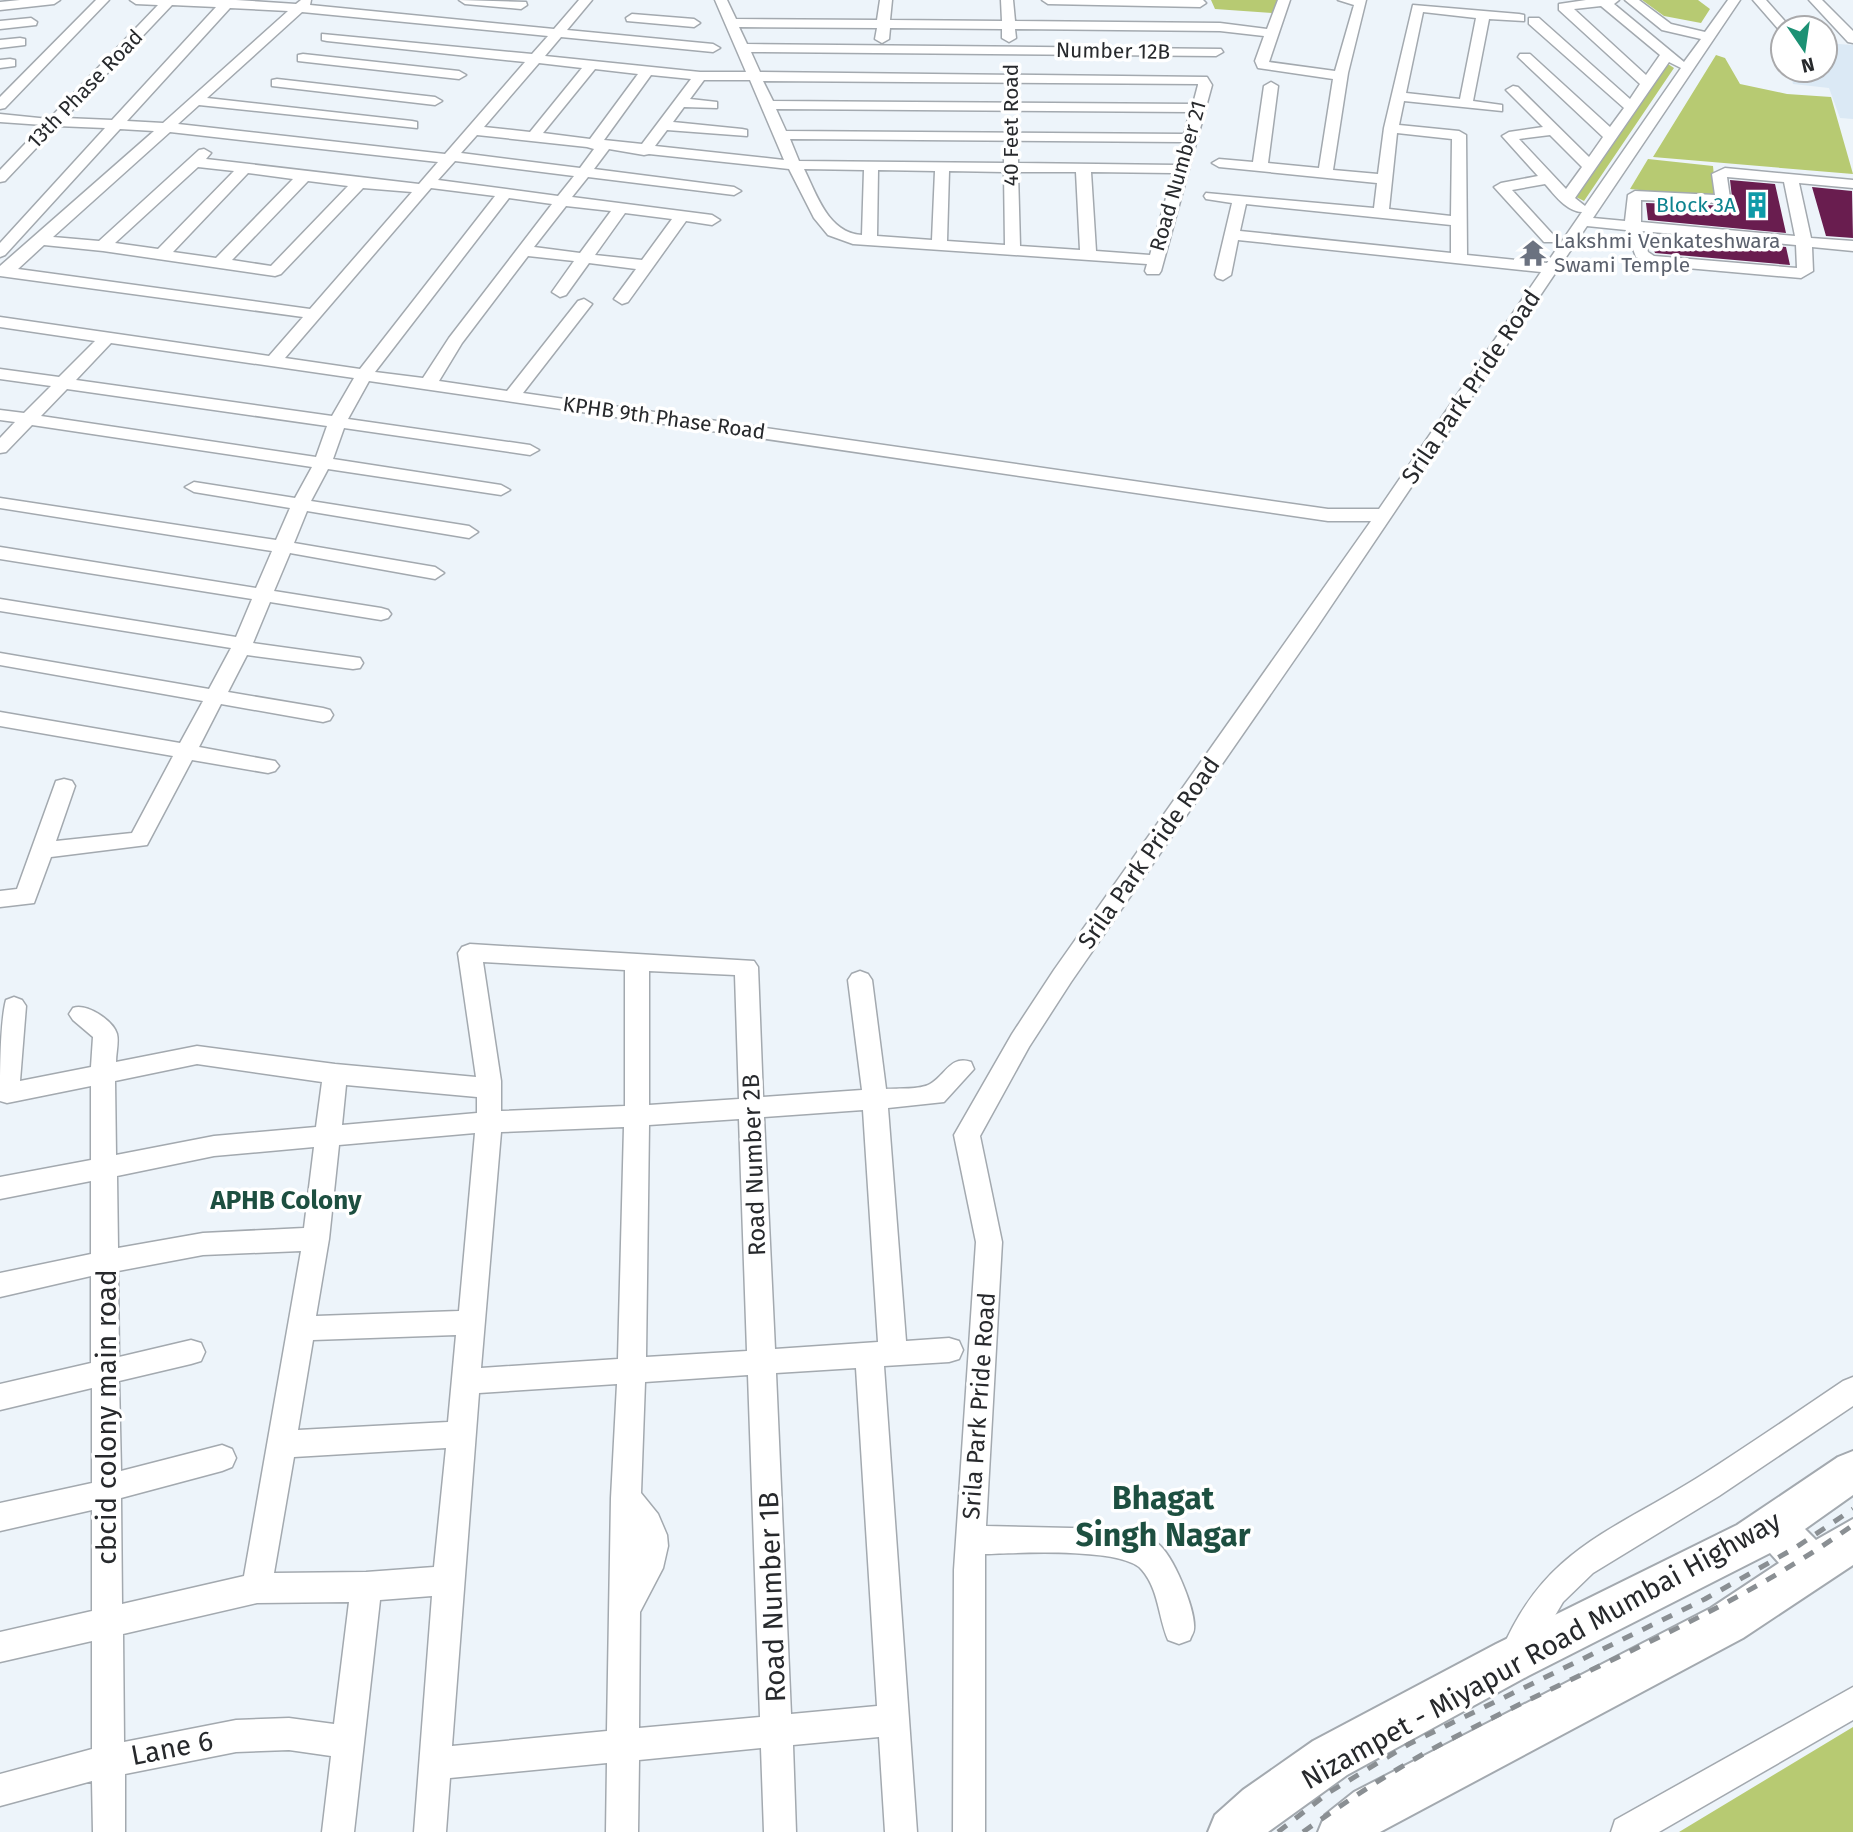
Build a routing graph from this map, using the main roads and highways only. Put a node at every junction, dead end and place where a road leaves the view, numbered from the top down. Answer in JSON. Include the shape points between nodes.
{"nodes":[{"id":1,"x":1853,"y":1471,"type":"edge"},
{"id":2,"x":1773,"y":1526,"type":"junction"},
{"id":3,"x":1853,"y":1541,"type":"edge"},
{"id":4,"x":1813,"y":1568,"type":"junction"},
{"id":5,"x":1232,"y":1832,"type":"edge"},
{"id":6,"x":1342,"y":1832,"type":"edge"}],
"edges":[{"from":1,"to":2,"type":"highway","name":"Nizampet - Miyapur Road Mumbai Highway"},
{"from":2,"to":4,"type":"highway"},
{"from":2,"to":5,"type":"highway","name":"Nizampet - Miyapur Road Mumbai Highway","via":[[1331,1758]]},
{"from":3,"to":4,"type":"highway"},
{"from":4,"to":6,"type":"highway","via":[[1727,1623],[1371,1809]]}]}
